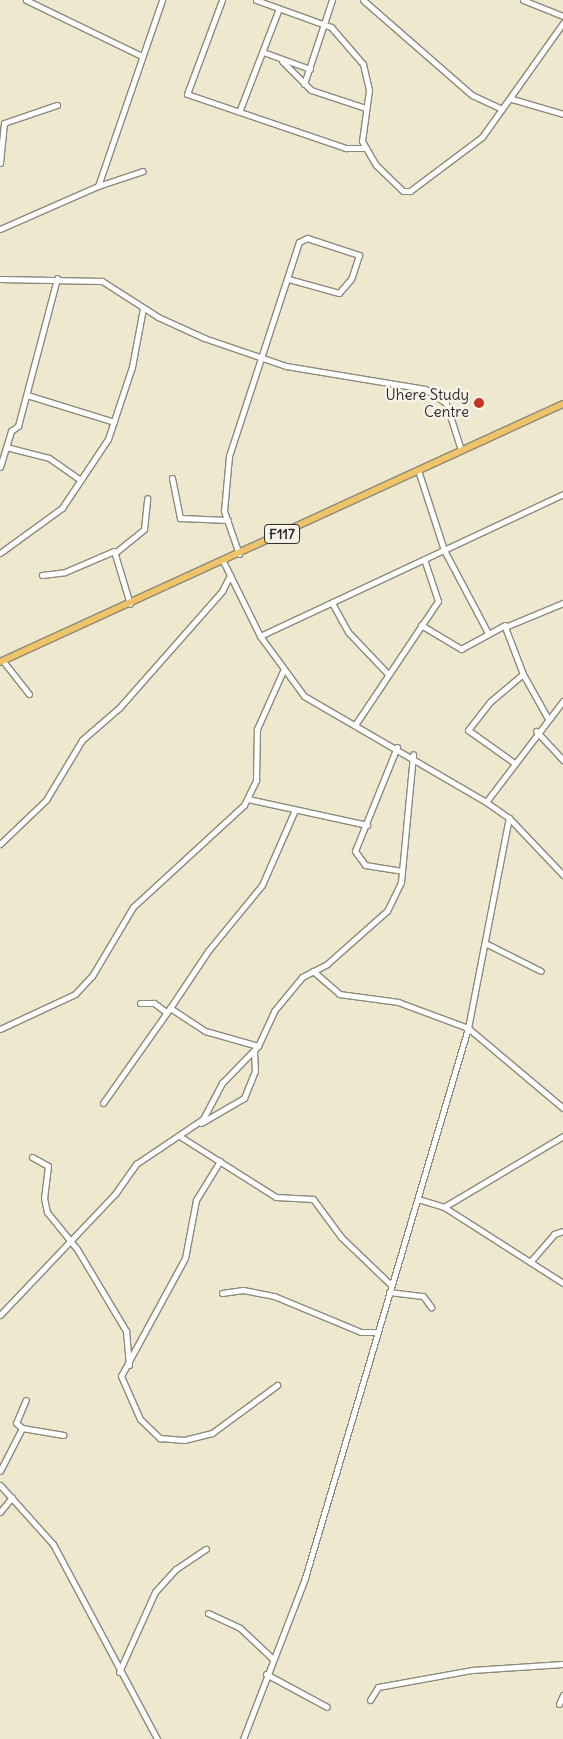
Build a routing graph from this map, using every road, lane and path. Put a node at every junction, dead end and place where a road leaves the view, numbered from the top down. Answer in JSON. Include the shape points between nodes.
{"nodes":[{"id":1,"x":26,"y":0,"type":"edge"},
{"id":2,"x":162,"y":0,"type":"edge"},
{"id":3,"x":222,"y":0,"type":"edge"},
{"id":4,"x":256,"y":0,"type":"edge"},
{"id":5,"x":332,"y":0,"type":"edge"},
{"id":6,"x":363,"y":0,"type":"edge"},
{"id":7,"x":523,"y":0,"type":"edge"},
{"id":8,"x":263,"y":2,"type":"edge"},
{"id":9,"x":278,"y":11,"type":"junction"},
{"id":10,"x":563,"y":16,"type":"edge"},
{"id":11,"x":563,"y":23,"type":"edge"},
{"id":12,"x":324,"y":25,"type":"junction"},
{"id":13,"x":263,"y":52,"type":"junction"},
{"id":14,"x":142,"y":56,"type":"junction"},
{"id":15,"x":282,"y":61,"type":"junction"},
{"id":16,"x":310,"y":69,"type":"junction"},
{"id":17,"x":304,"y":84,"type":"junction"},
{"id":18,"x":512,"y":99,"type":"junction"},
{"id":19,"x":57,"y":105,"type":"dead end"},
{"id":20,"x":366,"y":108,"type":"junction"},
{"id":21,"x":502,"y":109,"type":"junction"},
{"id":22,"x":238,"y":112,"type":"junction"},
{"id":23,"x":563,"y":114,"type":"edge"},
{"id":24,"x":366,"y":148,"type":"junction"},
{"id":25,"x":0,"y":163,"type":"edge"},
{"id":26,"x":143,"y":171,"type":"dead end"},
{"id":27,"x":98,"y":186,"type":"junction"},
{"id":28,"x":0,"y":228,"type":"edge"},
{"id":29,"x":57,"y":278,"type":"junction"},
{"id":30,"x":0,"y":279,"type":"edge"},
{"id":31,"x":288,"y":279,"type":"junction"},
{"id":32,"x":143,"y":308,"type":"junction"},
{"id":33,"x":262,"y":357,"type":"junction"},
{"id":34,"x":28,"y":395,"type":"junction"},
{"id":35,"x":563,"y":404,"type":"edge"},
{"id":36,"x":114,"y":422,"type":"junction"},
{"id":37,"x":6,"y":447,"type":"junction"},
{"id":38,"x":461,"y":450,"type":"junction"},
{"id":39,"x":0,"y":467,"type":"edge"},
{"id":40,"x":418,"y":470,"type":"junction"},
{"id":41,"x":172,"y":478,"type":"dead end"},
{"id":42,"x":80,"y":480,"type":"junction"},
{"id":43,"x":563,"y":494,"type":"edge"},
{"id":44,"x":147,"y":498,"type":"dead end"},
{"id":45,"x":228,"y":520,"type":"junction"},
{"id":46,"x":444,"y":550,"type":"junction"},
{"id":47,"x":116,"y":552,"type":"junction"},
{"id":48,"x":0,"y":553,"type":"edge"},
{"id":49,"x":239,"y":554,"type":"junction"},
{"id":50,"x":424,"y":559,"type":"junction"},
{"id":51,"x":223,"y":561,"type":"junction"},
{"id":52,"x":42,"y":575,"type":"dead end"},
{"id":53,"x":230,"y":575,"type":"junction"},
{"id":54,"x":332,"y":603,"type":"junction"},
{"id":55,"x":563,"y":603,"type":"edge"},
{"id":56,"x":130,"y":604,"type":"junction"},
{"id":57,"x":421,"y":625,"type":"junction"},
{"id":58,"x":505,"y":625,"type":"junction"},
{"id":59,"x":488,"y":633,"type":"junction"},
{"id":60,"x":260,"y":636,"type":"junction"},
{"id":61,"x":1,"y":662,"type":"edge"},
{"id":62,"x":283,"y":671,"type":"junction"},
{"id":63,"x":388,"y":674,"type":"junction"},
{"id":64,"x":523,"y":674,"type":"junction"},
{"id":65,"x":29,"y":694,"type":"dead end"},
{"id":66,"x":563,"y":702,"type":"edge"},
{"id":67,"x":547,"y":717,"type":"junction"},
{"id":68,"x":355,"y":725,"type":"junction"},
{"id":69,"x":536,"y":731,"type":"junction"},
{"id":70,"x":396,"y":747,"type":"junction"},
{"id":71,"x":412,"y":755,"type":"junction"},
{"id":72,"x":563,"y":760,"type":"edge"},
{"id":73,"x":513,"y":762,"type":"junction"},
{"id":74,"x":248,"y":799,"type":"junction"},
{"id":75,"x":486,"y":802,"type":"junction"},
{"id":76,"x":295,"y":810,"type":"junction"},
{"id":77,"x":509,"y":818,"type":"junction"},
{"id":78,"x":367,"y":825,"type":"junction"},
{"id":79,"x":0,"y":844,"type":"edge"},
{"id":80,"x":401,"y":871,"type":"junction"},
{"id":81,"x":563,"y":875,"type":"edge"},
{"id":82,"x":487,"y":944,"type":"junction"},
{"id":83,"x":313,"y":971,"type":"junction"},
{"id":84,"x":540,"y":971,"type":"dead end"},
{"id":85,"x":140,"y":1003,"type":"dead end"},
{"id":86,"x":168,"y":1010,"type":"junction"},
{"id":87,"x":468,"y":1028,"type":"junction"},
{"id":88,"x":0,"y":1029,"type":"edge"},
{"id":89,"x":258,"y":1046,"type":"junction"},
{"id":90,"x":254,"y":1050,"type":"junction"},
{"id":91,"x":104,"y":1103,"type":"dead end"},
{"id":92,"x":563,"y":1108,"type":"edge"},
{"id":93,"x":199,"y":1124,"type":"junction"},
{"id":94,"x":563,"y":1136,"type":"edge"},
{"id":95,"x":181,"y":1137,"type":"junction"},
{"id":96,"x":32,"y":1157,"type":"dead end"},
{"id":97,"x":220,"y":1161,"type":"junction"},
{"id":98,"x":418,"y":1199,"type":"junction"},
{"id":99,"x":444,"y":1207,"type":"junction"},
{"id":100,"x":563,"y":1231,"type":"edge"},
{"id":101,"x":70,"y":1240,"type":"junction"},
{"id":102,"x":530,"y":1262,"type":"junction"},
{"id":103,"x":563,"y":1283,"type":"edge"},
{"id":104,"x":392,"y":1285,"type":"junction"},
{"id":105,"x":389,"y":1292,"type":"junction"},
{"id":106,"x":222,"y":1294,"type":"dead end"},
{"id":107,"x":431,"y":1308,"type":"dead end"},
{"id":108,"x":0,"y":1315,"type":"edge"},
{"id":109,"x":378,"y":1332,"type":"junction"},
{"id":110,"x":129,"y":1366,"type":"junction"},
{"id":111,"x":277,"y":1385,"type":"dead end"},
{"id":112,"x":26,"y":1400,"type":"dead end"},
{"id":113,"x":22,"y":1428,"type":"junction"},
{"id":114,"x":63,"y":1435,"type":"dead end"},
{"id":115,"x":0,"y":1472,"type":"edge"},
{"id":116,"x":0,"y":1484,"type":"edge"},
{"id":117,"x":12,"y":1497,"type":"junction"},
{"id":118,"x":0,"y":1512,"type":"edge"},
{"id":119,"x":206,"y":1549,"type":"dead end"},
{"id":120,"x":208,"y":1613,"type":"dead end"},
{"id":121,"x":272,"y":1659,"type":"junction"},
{"id":122,"x":563,"y":1664,"type":"edge"},
{"id":123,"x":119,"y":1672,"type":"junction"},
{"id":124,"x":266,"y":1674,"type":"junction"},
{"id":125,"x":563,"y":1695,"type":"edge"},
{"id":126,"x":370,"y":1700,"type":"dead end"},
{"id":127,"x":559,"y":1704,"type":"dead end"},
{"id":128,"x":327,"y":1707,"type":"dead end"},
{"id":129,"x":157,"y":1739,"type":"edge"},
{"id":130,"x":244,"y":1739,"type":"edge"}],
"edges":[{"from":1,"to":14,"type":"street"},
{"from":2,"to":14,"type":"street"},
{"from":3,"to":22,"type":"street","via":[[186,92]]},
{"from":4,"to":8,"type":"street"},
{"from":5,"to":12,"type":"street"},
{"from":6,"to":21,"type":"street","via":[[472,95]]},
{"from":7,"to":10,"type":"street"},
{"from":8,"to":9,"type":"street"},
{"from":9,"to":12,"type":"street"},
{"from":9,"to":13,"type":"street"},
{"from":11,"to":18,"type":"street"},
{"from":12,"to":16,"type":"street"},
{"from":12,"to":20,"type":"street","via":[[333,29],[363,64],[369,90]]},
{"from":13,"to":15,"type":"street"},
{"from":13,"to":22,"type":"street"},
{"from":14,"to":27,"type":"street"},
{"from":15,"to":16,"type":"street"},
{"from":15,"to":17,"type":"street"},
{"from":16,"to":17,"type":"street"},
{"from":17,"to":20,"type":"street"},
{"from":18,"to":21,"type":"street"},
{"from":18,"to":23,"type":"street"},
{"from":19,"to":25,"type":"street","via":[[4,123]]},
{"from":20,"to":24,"type":"street","via":[[362,131]]},
{"from":21,"to":24,"type":"street","via":[[482,137],[410,191],[396,186]]},
{"from":22,"to":24,"type":"street","via":[[346,148]]},
{"from":26,"to":27,"type":"street"},
{"from":27,"to":28,"type":"street"},
{"from":29,"to":30,"type":"street"},
{"from":29,"to":32,"type":"street","via":[[102,281]]},
{"from":29,"to":34,"type":"street"},
{"from":31,"to":31,"type":"street","via":[[301,239],[359,256],[351,280],[339,293]]},
{"from":31,"to":33,"type":"street"},
{"from":32,"to":33,"type":"street","via":[[204,338]]},
{"from":32,"to":36,"type":"street","via":[[132,367]]},
{"from":33,"to":38,"type":"street","via":[[296,368],[433,392],[446,403]]},
{"from":33,"to":45,"type":"street","via":[[229,456],[224,500]]},
{"from":34,"to":36,"type":"street","via":[[62,402]]},
{"from":34,"to":37,"type":"street","via":[[18,426],[11,431]]},
{"from":35,"to":38,"type":"main road","number":"F117"},
{"from":36,"to":42,"type":"street","via":[[108,439]]},
{"from":37,"to":39,"type":"street"},
{"from":37,"to":42,"type":"street","via":[[49,458]]},
{"from":38,"to":40,"type":"main road","number":"F117"},
{"from":40,"to":46,"type":"street"},
{"from":40,"to":49,"type":"main road","number":"F117"},
{"from":41,"to":45,"type":"street","via":[[180,518]]},
{"from":42,"to":48,"type":"street","via":[[62,508]]},
{"from":43,"to":46,"type":"street"},
{"from":44,"to":47,"type":"street","via":[[144,529]]},
{"from":45,"to":49,"type":"street"},
{"from":46,"to":50,"type":"street"},
{"from":46,"to":59,"type":"street","via":[[463,580]]},
{"from":47,"to":52,"type":"street","via":[[107,551],[65,572]]},
{"from":47,"to":56,"type":"street"},
{"from":49,"to":51,"type":"main road","number":"F117"},
{"from":50,"to":54,"type":"street"},
{"from":50,"to":57,"type":"street","via":[[439,597]]},
{"from":51,"to":53,"type":"street"},
{"from":51,"to":56,"type":"main road","number":"F117"},
{"from":53,"to":60,"type":"street"},
{"from":53,"to":79,"type":"street","via":[[222,591],[119,708],[82,740],[46,800]]},
{"from":54,"to":60,"type":"street"},
{"from":54,"to":63,"type":"street","via":[[348,632]]},
{"from":55,"to":58,"type":"street"},
{"from":56,"to":61,"type":"main road","number":"F117"},
{"from":57,"to":59,"type":"street","via":[[461,649]]},
{"from":57,"to":63,"type":"street"},
{"from":58,"to":59,"type":"street"},
{"from":58,"to":64,"type":"street"},
{"from":60,"to":62,"type":"street"},
{"from":61,"to":65,"type":"street"},
{"from":62,"to":68,"type":"street","via":[[308,699]]},
{"from":62,"to":74,"type":"street","via":[[257,729],[257,774]]},
{"from":63,"to":68,"type":"street"},
{"from":64,"to":67,"type":"street"},
{"from":64,"to":73,"type":"street","via":[[490,701],[468,730]]},
{"from":66,"to":67,"type":"street"},
{"from":67,"to":69,"type":"street"},
{"from":68,"to":70,"type":"street"},
{"from":69,"to":72,"type":"street"},
{"from":69,"to":73,"type":"street"},
{"from":70,"to":71,"type":"street"},
{"from":70,"to":78,"type":"street"},
{"from":71,"to":75,"type":"street"},
{"from":71,"to":80,"type":"street"},
{"from":73,"to":75,"type":"street"},
{"from":74,"to":76,"type":"street"},
{"from":74,"to":88,"type":"street","via":[[235,816],[134,907],[92,976],[75,994]]},
{"from":75,"to":77,"type":"street"},
{"from":76,"to":78,"type":"street"},
{"from":76,"to":86,"type":"street","via":[[262,885],[208,951]]},
{"from":77,"to":81,"type":"street"},
{"from":77,"to":82,"type":"street"},
{"from":78,"to":80,"type":"street","via":[[355,851],[357,860]]},
{"from":80,"to":83,"type":"street","via":[[399,889],[387,911]]},
{"from":82,"to":84,"type":"street"},
{"from":82,"to":87,"type":"street"},
{"from":83,"to":87,"type":"street","via":[[338,994],[398,1002]]},
{"from":83,"to":89,"type":"street","via":[[302,977],[274,1011]]},
{"from":85,"to":86,"type":"street","via":[[154,1003]]},
{"from":86,"to":89,"type":"street","via":[[205,1031]]},
{"from":86,"to":91,"type":"street"},
{"from":87,"to":92,"type":"street"},
{"from":87,"to":98,"type":"street"},
{"from":89,"to":90,"type":"street"},
{"from":90,"to":93,"type":"street","via":[[229,1073]]},
{"from":90,"to":93,"type":"street","via":[[255,1071],[244,1098]]},
{"from":93,"to":95,"type":"street"},
{"from":94,"to":99,"type":"street"},
{"from":95,"to":97,"type":"street"},
{"from":95,"to":101,"type":"street","via":[[136,1164]]},
{"from":96,"to":101,"type":"street","via":[[48,1166],[44,1198],[47,1212]]},
{"from":97,"to":104,"type":"street","via":[[276,1197],[313,1199],[341,1238]]},
{"from":97,"to":110,"type":"street","via":[[196,1200],[185,1258]]},
{"from":98,"to":99,"type":"street"},
{"from":98,"to":104,"type":"street"},
{"from":99,"to":102,"type":"street"},
{"from":100,"to":102,"type":"street","via":[[554,1234]]},
{"from":101,"to":108,"type":"street"},
{"from":101,"to":110,"type":"street","via":[[126,1331]]},
{"from":102,"to":103,"type":"street"},
{"from":104,"to":105,"type":"street"},
{"from":105,"to":107,"type":"street","via":[[424,1296]]},
{"from":105,"to":109,"type":"street"},
{"from":106,"to":109,"type":"street","via":[[243,1290],[274,1296],[362,1332]]},
{"from":109,"to":121,"type":"street","via":[[305,1578]]},
{"from":110,"to":111,"type":"street","via":[[121,1376],[140,1419],[160,1438],[184,1440],[212,1433]]},
{"from":112,"to":113,"type":"street","via":[[16,1423]]},
{"from":113,"to":114,"type":"street"},
{"from":113,"to":115,"type":"street"},
{"from":116,"to":117,"type":"street"},
{"from":117,"to":118,"type":"street"},
{"from":117,"to":123,"type":"street","via":[[53,1544]]},
{"from":119,"to":123,"type":"street","via":[[176,1569],[155,1592]]},
{"from":120,"to":121,"type":"street","via":[[240,1628]]},
{"from":121,"to":124,"type":"street"},
{"from":122,"to":126,"type":"street","via":[[472,1670],[378,1686]]},
{"from":123,"to":129,"type":"street"},
{"from":124,"to":128,"type":"street"},
{"from":124,"to":130,"type":"street"},
{"from":125,"to":127,"type":"street"}]}
